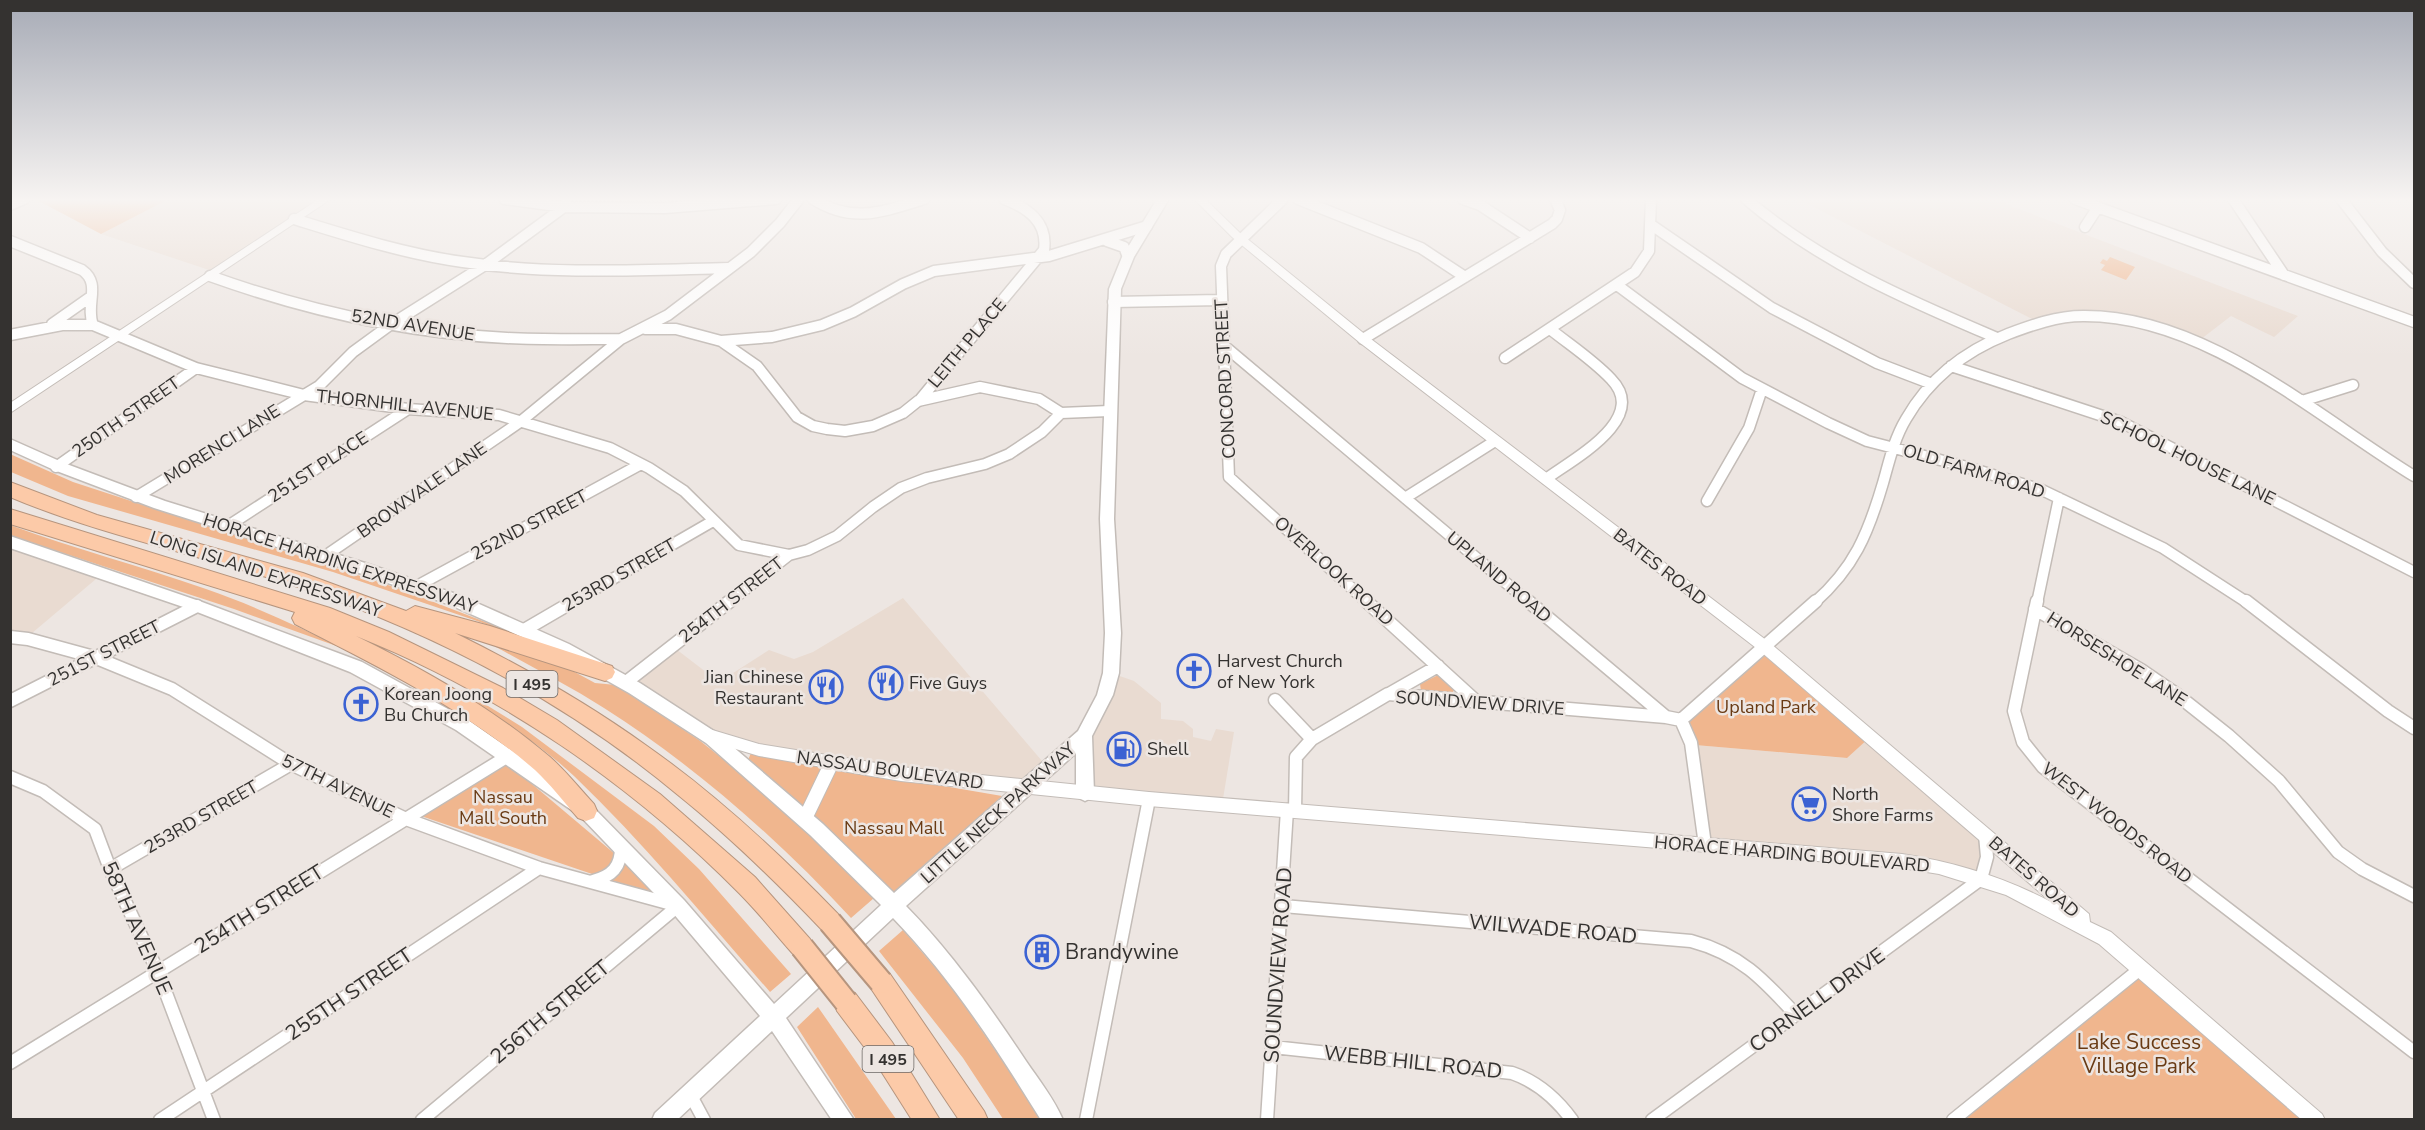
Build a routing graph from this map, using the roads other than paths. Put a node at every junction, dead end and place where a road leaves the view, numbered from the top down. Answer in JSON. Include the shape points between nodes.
{"nodes":[{"id":1,"x":36,"y":252,"type":"edge"},
{"id":2,"x":246,"y":252,"type":"edge"},
{"id":3,"x":414,"y":252,"type":"edge"},
{"id":4,"x":502,"y":252,"type":"edge"},
{"id":5,"x":751,"y":252,"type":"edge"},
{"id":6,"x":1042,"y":252,"type":"edge"},
{"id":7,"x":1070,"y":252,"type":"edge"},
{"id":8,"x":1126,"y":252,"type":"edge"},
{"id":9,"x":1131,"y":252,"type":"edge"},
{"id":10,"x":1230,"y":252,"type":"edge"},
{"id":11,"x":1257,"y":252,"type":"edge"},
{"id":12,"x":1427,"y":252,"type":"edge"},
{"id":13,"x":1507,"y":252,"type":"edge"},
{"id":14,"x":1648,"y":252,"type":"edge"},
{"id":15,"x":1690,"y":252,"type":"edge"},
{"id":16,"x":1813,"y":252,"type":"edge"},
{"id":17,"x":2220,"y":252,"type":"edge"},
{"id":18,"x":2268,"y":252,"type":"edge"},
{"id":19,"x":2382,"y":252,"type":"edge"},
{"id":20,"x":1128,"y":257,"type":"junction"},
{"id":21,"x":1039,"y":258,"type":"junction"},
{"id":22,"x":1012,"y":262,"type":"junction"},
{"id":23,"x":485,"y":265,"type":"junction"},
{"id":24,"x":728,"y":268,"type":"junction"},
{"id":25,"x":701,"y":269,"type":"junction"},
{"id":26,"x":2284,"y":275,"type":"junction"},
{"id":27,"x":210,"y":276,"type":"junction"},
{"id":28,"x":1023,"y":277,"type":"junction"},
{"id":29,"x":1465,"y":277,"type":"junction"},
{"id":30,"x":711,"y":281,"type":"junction"},
{"id":31,"x":2415,"y":283,"type":"edge"},
{"id":32,"x":1617,"y":285,"type":"junction"},
{"id":33,"x":89,"y":298,"type":"junction"},
{"id":34,"x":1220,"y":300,"type":"junction"},
{"id":35,"x":1113,"y":302,"type":"junction"},
{"id":36,"x":668,"y":315,"type":"junction"},
{"id":37,"x":2415,"y":322,"type":"edge"},
{"id":38,"x":93,"y":324,"type":"junction"},
{"id":39,"x":390,"y":325,"type":"junction"},
{"id":40,"x":44,"y":328,"type":"junction"},
{"id":41,"x":644,"y":329,"type":"junction"},
{"id":42,"x":676,"y":329,"type":"junction"},
{"id":43,"x":1550,"y":329,"type":"junction"},
{"id":44,"x":10,"y":335,"type":"edge"},
{"id":45,"x":119,"y":336,"type":"junction"},
{"id":46,"x":1997,"y":338,"type":"junction"},
{"id":47,"x":593,"y":339,"type":"junction"},
{"id":48,"x":621,"y":339,"type":"junction"},
{"id":49,"x":1363,"y":339,"type":"junction"},
{"id":50,"x":753,"y":340,"type":"junction"},
{"id":51,"x":721,"y":341,"type":"junction"},
{"id":52,"x":1222,"y":344,"type":"junction"},
{"id":53,"x":605,"y":353,"type":"junction"},
{"id":54,"x":742,"y":354,"type":"junction"},
{"id":55,"x":1505,"y":358,"type":"dead end"},
{"id":56,"x":1952,"y":366,"type":"junction"},
{"id":57,"x":196,"y":368,"type":"junction"},
{"id":58,"x":934,"y":382,"type":"junction"},
{"id":59,"x":1932,"y":384,"type":"junction"},
{"id":60,"x":2354,"y":385,"type":"dead end"},
{"id":61,"x":1762,"y":389,"type":"junction"},
{"id":62,"x":948,"y":393,"type":"junction"},
{"id":63,"x":304,"y":395,"type":"junction"},
{"id":64,"x":918,"y":401,"type":"junction"},
{"id":65,"x":2302,"y":401,"type":"junction"},
{"id":66,"x":10,"y":409,"type":"edge"},
{"id":67,"x":408,"y":409,"type":"junction"},
{"id":68,"x":1109,"y":411,"type":"junction"},
{"id":69,"x":1061,"y":413,"type":"junction"},
{"id":70,"x":520,"y":422,"type":"junction"},
{"id":71,"x":1495,"y":441,"type":"junction"},
{"id":72,"x":10,"y":444,"type":"edge"},
{"id":73,"x":1894,"y":447,"type":"junction"},
{"id":74,"x":641,"y":464,"type":"junction"},
{"id":75,"x":56,"y":467,"type":"junction"},
{"id":76,"x":2415,"y":476,"type":"edge"},
{"id":77,"x":1229,"y":477,"type":"joint"},
{"id":78,"x":1546,"y":479,"type":"junction"},
{"id":79,"x":10,"y":489,"type":"edge"},
{"id":80,"x":136,"y":497,"type":"junction"},
{"id":81,"x":1405,"y":498,"type":"junction"},
{"id":82,"x":2059,"y":498,"type":"junction"},
{"id":83,"x":1707,"y":501,"type":"dead end"},
{"id":84,"x":10,"y":516,"type":"edge"},
{"id":85,"x":713,"y":521,"type":"junction"},
{"id":86,"x":228,"y":526,"type":"junction"},
{"id":87,"x":10,"y":542,"type":"edge"},
{"id":88,"x":789,"y":555,"type":"junction"},
{"id":89,"x":325,"y":556,"type":"junction"},
{"id":90,"x":189,"y":570,"type":"junction"},
{"id":91,"x":2415,"y":572,"type":"edge"},
{"id":92,"x":417,"y":586,"type":"junction"},
{"id":93,"x":342,"y":594,"type":"junction"},
{"id":94,"x":197,"y":606,"type":"junction"},
{"id":95,"x":2035,"y":609,"type":"junction"},
{"id":96,"x":525,"y":629,"type":"junction"},
{"id":97,"x":10,"y":638,"type":"edge"},
{"id":98,"x":1765,"y":648,"type":"junction"},
{"id":99,"x":94,"y":657,"type":"junction"},
{"id":100,"x":1438,"y":666,"type":"junction"},
{"id":101,"x":605,"y":672,"type":"junction"},
{"id":102,"x":626,"y":683,"type":"junction"},
{"id":103,"x":1389,"y":694,"type":"junction"},
{"id":104,"x":1275,"y":700,"type":"dead end"},
{"id":105,"x":10,"y":701,"type":"edge"},
{"id":106,"x":1478,"y":703,"type":"junction"},
{"id":107,"x":1666,"y":717,"type":"junction"},
{"id":108,"x":1681,"y":720,"type":"junction"},
{"id":109,"x":2415,"y":728,"type":"edge"},
{"id":110,"x":704,"y":733,"type":"junction"},
{"id":111,"x":1084,"y":736,"type":"junction"},
{"id":112,"x":1312,"y":739,"type":"junction"},
{"id":113,"x":508,"y":756,"type":"junction"},
{"id":114,"x":831,"y":764,"type":"junction"},
{"id":115,"x":291,"y":765,"type":"junction"},
{"id":116,"x":10,"y":777,"type":"edge"},
{"id":117,"x":1027,"y":787,"type":"junction"},
{"id":118,"x":1085,"y":793,"type":"junction"},
{"id":119,"x":1149,"y":799,"type":"junction"},
{"id":120,"x":1222,"y":805,"type":"joint"},
{"id":121,"x":586,"y":811,"type":"junction"},
{"id":122,"x":1291,"y":811,"type":"junction"},
{"id":123,"x":406,"y":819,"type":"junction"},
{"id":124,"x":805,"y":819,"type":"junction"},
{"id":125,"x":1985,"y":835,"type":"junction"},
{"id":126,"x":1705,"y":845,"type":"junction"},
{"id":127,"x":621,"y":847,"type":"junction"},
{"id":128,"x":539,"y":867,"type":"junction"},
{"id":129,"x":110,"y":869,"type":"junction"},
{"id":130,"x":1981,"y":879,"type":"junction"},
{"id":131,"x":590,"y":881,"type":"junction"},
{"id":132,"x":2415,"y":896,"type":"edge"},
{"id":133,"x":894,"y":905,"type":"junction"},
{"id":134,"x":678,"y":906,"type":"junction"},
{"id":135,"x":1282,"y":906,"type":"junction"},
{"id":136,"x":2105,"y":938,"type":"junction"},
{"id":137,"x":2140,"y":969,"type":"junction"},
{"id":138,"x":158,"y":972,"type":"junction"},
{"id":139,"x":1797,"y":1015,"type":"junction"},
{"id":140,"x":774,"y":1017,"type":"junction"},
{"id":141,"x":1273,"y":1047,"type":"junction"},
{"id":142,"x":2415,"y":1052,"type":"edge"},
{"id":143,"x":10,"y":1063,"type":"edge"},
{"id":144,"x":204,"y":1090,"type":"junction"},
{"id":145,"x":690,"y":1094,"type":"junction"},
{"id":146,"x":160,"y":1119,"type":"edge"},
{"id":147,"x":214,"y":1119,"type":"edge"},
{"id":148,"x":422,"y":1119,"type":"edge"},
{"id":149,"x":662,"y":1119,"type":"edge"},
{"id":150,"x":704,"y":1119,"type":"edge"},
{"id":151,"x":844,"y":1119,"type":"edge"},
{"id":152,"x":927,"y":1119,"type":"edge"},
{"id":153,"x":975,"y":1119,"type":"edge"},
{"id":154,"x":1053,"y":1119,"type":"edge"},
{"id":155,"x":1086,"y":1119,"type":"edge"},
{"id":156,"x":1267,"y":1119,"type":"edge"},
{"id":157,"x":1572,"y":1119,"type":"edge"},
{"id":158,"x":1652,"y":1119,"type":"edge"},
{"id":159,"x":1953,"y":1119,"type":"edge"},
{"id":160,"x":2316,"y":1119,"type":"edge"}],
"edges":[{"from":1,"to":33,"type":"street","via":[[92,277]]},
{"from":2,"to":27,"type":"street"},
{"from":3,"to":23,"type":"street"},
{"from":4,"to":23,"type":"street","name":"MORENCI LANE"},
{"from":5,"to":24,"type":"street","name":"BROWVALE LANE"},
{"from":6,"to":21,"type":"street"},
{"from":7,"to":21,"type":"street"},
{"from":8,"to":20,"type":"street"},
{"from":9,"to":20,"type":"main road","name":"LITTLE NECK PARKWAY"},
{"from":10,"to":34,"type":"street","name":"CONCORD STREET","via":[[1223,259]]},
{"from":11,"to":49,"type":"street","name":"BATES ROAD"},
{"from":12,"to":29,"type":"street"},
{"from":13,"to":29,"type":"street"},
{"from":14,"to":32,"type":"street","via":[[1635,272]]},
{"from":15,"to":59,"type":"street","via":[[1772,308],[1877,363]]},
{"from":16,"to":46,"type":"street","via":[[1931,311]]},
{"from":17,"to":26,"type":"street"},
{"from":18,"to":26,"type":"street"},
{"from":19,"to":31,"type":"street"},
{"from":20,"to":35,"type":"main road","name":"LITTLE NECK PARKWAY"},
{"from":21,"to":22,"type":"street"},
{"from":21,"to":28,"type":"street","name":"LEITH PLACE"},
{"from":22,"to":28,"type":"street"},
{"from":22,"to":50,"type":"street","via":[[975,263],[935,271],[903,282],[827,323]]},
{"from":23,"to":25,"type":"street","via":[[592,271]]},
{"from":23,"to":39,"type":"street","name":"MORENCI LANE"},
{"from":24,"to":25,"type":"street"},
{"from":24,"to":30,"type":"street","name":"BROWVALE LANE"},
{"from":25,"to":30,"type":"street"},
{"from":26,"to":37,"type":"street"},
{"from":27,"to":39,"type":"street","name":"52ND AVENUE","via":[[275,299]]},
{"from":27,"to":45,"type":"street"},
{"from":28,"to":58,"type":"street","name":"LEITH PLACE"},
{"from":29,"to":49,"type":"street"},
{"from":30,"to":36,"type":"street","name":"BROWVALE LANE"},
{"from":32,"to":43,"type":"street"},
{"from":32,"to":61,"type":"street","name":"OLD FARM ROAD","via":[[1712,357]]},
{"from":33,"to":38,"type":"street","via":[[88,313]]},
{"from":33,"to":40,"type":"street"},
{"from":34,"to":35,"type":"street"},
{"from":34,"to":52,"type":"street","name":"CONCORD STREET"},
{"from":35,"to":68,"type":"main road","name":"LITTLE NECK PARKWAY"},
{"from":36,"to":41,"type":"street","name":"BROWVALE LANE"},
{"from":36,"to":42,"type":"street"},
{"from":38,"to":40,"type":"street"},
{"from":38,"to":45,"type":"street","name":"THORNHILL AVENUE"},
{"from":39,"to":47,"type":"street","name":"52ND AVENUE","via":[[506,338]]},
{"from":39,"to":63,"type":"street","name":"MORENCI LANE"},
{"from":40,"to":44,"type":"street"},
{"from":41,"to":42,"type":"street"},
{"from":41,"to":48,"type":"street","name":"BROWVALE LANE"},
{"from":42,"to":51,"type":"street"},
{"from":43,"to":55,"type":"street"},
{"from":43,"to":78,"type":"street","via":[[1612,380],[1623,406],[1610,429]]},
{"from":45,"to":57,"type":"street","name":"THORNHILL AVENUE"},
{"from":45,"to":66,"type":"street"},
{"from":46,"to":56,"type":"street"},
{"from":46,"to":65,"type":"street","via":[[2067,317],[2132,322],[2196,343]]},
{"from":47,"to":48,"type":"street","name":"52ND AVENUE"},
{"from":47,"to":53,"type":"street"},
{"from":48,"to":53,"type":"street","name":"BROWVALE LANE"},
{"from":49,"to":71,"type":"street","name":"BATES ROAD"},
{"from":50,"to":51,"type":"street"},
{"from":50,"to":54,"type":"street"},
{"from":51,"to":54,"type":"street"},
{"from":52,"to":77,"type":"street","name":"CONCORD STREET"},
{"from":52,"to":81,"type":"street","name":"UPLAND ROAD"},
{"from":53,"to":70,"type":"street","name":"BROWVALE LANE"},
{"from":54,"to":64,"type":"street","via":[[775,386],[797,417],[813,426],[845,430],[873,426],[903,413]]},
{"from":56,"to":59,"type":"street"},
{"from":56,"to":91,"type":"street","name":"SCHOOL HOUSE LANE","via":[[2121,422]]},
{"from":57,"to":63,"type":"street","name":"THORNHILL AVENUE"},
{"from":57,"to":75,"type":"street","name":"250TH STREET"},
{"from":58,"to":62,"type":"street"},
{"from":58,"to":64,"type":"street","name":"LEITH PLACE"},
{"from":59,"to":73,"type":"street"},
{"from":60,"to":65,"type":"street"},
{"from":61,"to":73,"type":"street","name":"OLD FARM ROAD","via":[[1852,435]]},
{"from":61,"to":83,"type":"street","via":[[1749,428]]},
{"from":62,"to":64,"type":"street"},
{"from":62,"to":69,"type":"street","via":[[980,387],[1012,390],[1039,399]]},
{"from":63,"to":67,"type":"street","name":"THORNHILL AVENUE"},
{"from":63,"to":80,"type":"street","name":"MORENCI LANE"},
{"from":65,"to":76,"type":"street"},
{"from":67,"to":70,"type":"street","name":"THORNHILL AVENUE","via":[[499,415]]},
{"from":67,"to":86,"type":"street","name":"251ST PLACE"},
{"from":68,"to":69,"type":"street"},
{"from":68,"to":111,"type":"main road","name":"LITTLE NECK PARKWAY","via":[[1107,520],[1112,674]]},
{"from":69,"to":88,"type":"street","name":"254TH STREET","via":[[1045,430],[1017,449],[989,462],[926,477],[903,487],[832,541]]},
{"from":70,"to":74,"type":"street","name":"THORNHILL AVENUE","via":[[610,448]]},
{"from":70,"to":89,"type":"street","name":"BROWVALE LANE"},
{"from":71,"to":78,"type":"street","name":"BATES ROAD"},
{"from":71,"to":81,"type":"street"},
{"from":72,"to":75,"type":"main road","name":"HORACE HARDING EXPRESSWAY"},
{"from":73,"to":82,"type":"street","name":"OLD FARM ROAD","via":[[2007,478]]},
{"from":73,"to":98,"type":"street","via":[[1852,562],[1832,587]]},
{"from":74,"to":85,"type":"street","name":"THORNHILL AVENUE","via":[[684,491]]},
{"from":74,"to":92,"type":"street","name":"252ND STREET"},
{"from":75,"to":80,"type":"main road","name":"HORACE HARDING EXPRESSWAY"},
{"from":77,"to":100,"type":"street","name":"OVERLOOK ROAD"},
{"from":78,"to":98,"type":"street","name":"BATES ROAD"},
{"from":79,"to":93,"type":"highway","name":"LONG ISLAND EXPRESSWAY","number":"I 495","via":[[78,516]]},
{"from":80,"to":86,"type":"main road","name":"HORACE HARDING EXPRESSWAY"},
{"from":81,"to":107,"type":"street","name":"UPLAND ROAD"},
{"from":82,"to":95,"type":"street","name":"WEST WOODS ROAD"},
{"from":82,"to":109,"type":"street","name":"OLD FARM ROAD","via":[[2163,548],[2209,575]]},
{"from":84,"to":90,"type":"highway","name":"LONG ISLAND EXPRESSWAY","number":"I 495"},
{"from":85,"to":88,"type":"street","name":"THORNHILL AVENUE","via":[[739,545]]},
{"from":85,"to":96,"type":"street","name":"253RD STREET"},
{"from":86,"to":89,"type":"main road","name":"HORACE HARDING EXPRESSWAY"},
{"from":87,"to":94,"type":"main road"},
{"from":88,"to":102,"type":"street","name":"254TH STREET"},
{"from":89,"to":92,"type":"main road","name":"HORACE HARDING EXPRESSWAY"},
{"from":90,"to":121,"type":"highway","via":[[307,621],[415,675],[488,721],[544,765]]},
{"from":90,"to":152,"type":"highway","name":"LONG ISLAND EXPRESSWAY","number":"I 495","bridge":true,"via":[[383,638],[485,688],[550,726],[655,802],[748,886],[802,947],[883,1051]]},
{"from":92,"to":96,"type":"main road","name":"HORACE HARDING EXPRESSWAY"},
{"from":93,"to":101,"type":"highway","via":[[490,634]]},
{"from":93,"to":153,"type":"highway","name":"LONG ISLAND EXPRESSWAY","number":"I 495","bridge":true,"via":[[429,630],[513,672],[624,742],[728,822],[830,922],[881,982]]},
{"from":94,"to":99,"type":"street","name":"251ST STREET"},
{"from":94,"to":113,"type":"main road","via":[[356,667],[462,725]]},
{"from":95,"to":132,"type":"street","name":"HORSESHOE LANE","via":[[2176,693],[2279,781],[2338,852]]},
{"from":95,"to":142,"type":"street","name":"WEST WOODS ROAD","via":[[2014,711],[2016,730],[2028,753]]},
{"from":96,"to":101,"type":"main road","name":"HORACE HARDING EXPRESSWAY"},
{"from":97,"to":99,"type":"street","name":"57TH AVENUE"},
{"from":98,"to":108,"type":"street"},
{"from":98,"to":125,"type":"street","name":"BATES ROAD"},
{"from":99,"to":105,"type":"street","name":"251ST STREET"},
{"from":99,"to":115,"type":"street","name":"57TH AVENUE","via":[[171,689]]},
{"from":100,"to":103,"type":"street"},
{"from":100,"to":106,"type":"street","name":"OVERLOOK ROAD"},
{"from":101,"to":102,"type":"main road","name":"HORACE HARDING EXPRESSWAY"},
{"from":102,"to":110,"type":"main road","name":"HORACE HARDING EXPRESSWAY"},
{"from":103,"to":106,"type":"street","name":"SOUNDVIEW DRIVE"},
{"from":103,"to":112,"type":"street","name":"SOUNDVIEW DRIVE"},
{"from":104,"to":112,"type":"street"},
{"from":106,"to":107,"type":"street","name":"SOUNDVIEW DRIVE"},
{"from":107,"to":108,"type":"street","name":"UPLAND ROAD"},
{"from":108,"to":126,"type":"street","via":[[1691,743]]},
{"from":110,"to":114,"type":"street","name":"NASSAU BOULEVARD","via":[[736,745]]},
{"from":110,"to":124,"type":"main road","name":"HORACE HARDING EXPRESSWAY"},
{"from":111,"to":117,"type":"main road","name":"LITTLE NECK PARKWAY"},
{"from":111,"to":118,"type":"main road"},
{"from":112,"to":122,"type":"street","name":"SOUNDVIEW DRIVE","via":[[1296,757]]},
{"from":113,"to":121,"type":"main road"},
{"from":113,"to":123,"type":"street","name":"254TH STREET"},
{"from":114,"to":117,"type":"street","name":"NASSAU BOULEVARD"},
{"from":114,"to":124,"type":"street"},
{"from":115,"to":123,"type":"street","name":"57TH AVENUE"},
{"from":115,"to":129,"type":"street","name":"253RD STREET"},
{"from":116,"to":129,"type":"street","name":"58TH AVENUE","via":[[43,791],[95,829]]},
{"from":117,"to":118,"type":"street","name":"NASSAU BOULEVARD"},
{"from":117,"to":133,"type":"main road","name":"LITTLE NECK PARKWAY"},
{"from":118,"to":119,"type":"street","name":"NASSAU BOULEVARD"},
{"from":119,"to":120,"type":"street","name":"NASSAU BOULEVARD"},
{"from":119,"to":155,"type":"street"},
{"from":120,"to":122,"type":"street","name":"HORACE HARDING BOULEVARD"},
{"from":121,"to":127,"type":"main road"},
{"from":122,"to":126,"type":"street","name":"HORACE HARDING BOULEVARD"},
{"from":122,"to":135,"type":"street","name":"SOUNDVIEW ROAD"},
{"from":123,"to":128,"type":"street","name":"57TH AVENUE"},
{"from":123,"to":138,"type":"street","name":"254TH STREET"},
{"from":124,"to":133,"type":"main road","name":"HORACE HARDING EXPRESSWAY"},
{"from":125,"to":130,"type":"street","via":[[1987,857]]},
{"from":125,"to":136,"type":"street","name":"BATES ROAD"},
{"from":126,"to":130,"type":"street","name":"HORACE HARDING BOULEVARD","via":[[1902,861]]},
{"from":127,"to":131,"type":"street","via":[[616,871]]},
{"from":127,"to":134,"type":"main road"},
{"from":128,"to":131,"type":"street","name":"57TH AVENUE"},
{"from":128,"to":144,"type":"street","name":"255TH STREET"},
{"from":129,"to":138,"type":"street","name":"58TH AVENUE"},
{"from":130,"to":136,"type":"street","name":"HORACE HARDING BOULEVARD","via":[[2010,889]]},
{"from":130,"to":139,"type":"street","name":"CORNELL DRIVE"},
{"from":131,"to":134,"type":"street","name":"57TH AVENUE"},
{"from":133,"to":140,"type":"main road","name":"LITTLE NECK PARKWAY"},
{"from":133,"to":154,"type":"main road","name":"HORACE HARDING EXPRESSWAY","via":[[987,1021]]},
{"from":134,"to":140,"type":"main road"},
{"from":134,"to":148,"type":"street","name":"256TH STREET"},
{"from":135,"to":139,"type":"street","name":"WILWADE ROAD","via":[[1700,943],[1723,949],[1745,963]]},
{"from":135,"to":141,"type":"street","name":"SOUNDVIEW ROAD"},
{"from":136,"to":137,"type":"street","name":"HORACE HARDING BOULEVARD"},
{"from":137,"to":159,"type":"street"},
{"from":137,"to":160,"type":"street","name":"HORACE HARDING BOULEVARD"},
{"from":138,"to":143,"type":"street","name":"254TH STREET"},
{"from":138,"to":144,"type":"street","name":"58TH AVENUE"},
{"from":139,"to":158,"type":"street","name":"CORNELL DRIVE"},
{"from":140,"to":145,"type":"main road","name":"LITTLE NECK PARKWAY"},
{"from":140,"to":151,"type":"main road"},
{"from":141,"to":156,"type":"street","name":"SOUNDVIEW ROAD"},
{"from":141,"to":157,"type":"street","name":"WEBB HILL ROAD","via":[[1512,1073],[1539,1086]]},
{"from":144,"to":146,"type":"street","name":"255TH STREET"},
{"from":144,"to":147,"type":"street","name":"58TH AVENUE"},
{"from":145,"to":149,"type":"main road","name":"LITTLE NECK PARKWAY"},
{"from":145,"to":150,"type":"street"}]}
